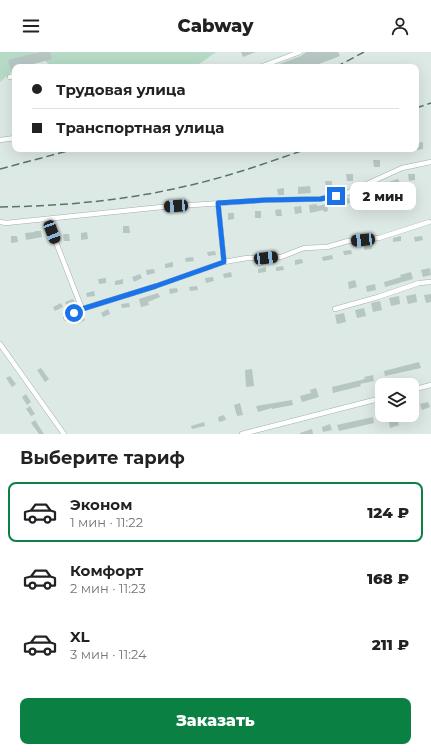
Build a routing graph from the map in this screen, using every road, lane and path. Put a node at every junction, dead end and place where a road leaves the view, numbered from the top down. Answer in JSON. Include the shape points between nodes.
{"nodes":[{"id":1,"x":297,"y":53,"type":"edge"},
{"id":2,"x":268,"y":64,"type":"edge"},
{"id":3,"x":12,"y":138,"type":"edge"},
{"id":4,"x":0,"y":140,"type":"edge"},
{"id":5,"x":431,"y":162,"type":"edge"},
{"id":6,"x":218,"y":203,"type":"junction"},
{"id":7,"x":47,"y":219,"type":"junction"},
{"id":8,"x":0,"y":222,"type":"edge"},
{"id":9,"x":429,"y":222,"type":"dead end"},
{"id":10,"x":224,"y":262,"type":"junction"},
{"id":11,"x":431,"y":282,"type":"edge"},
{"id":12,"x":82,"y":309,"type":"junction"},
{"id":13,"x":334,"y":309,"type":"dead end"},
{"id":14,"x":66,"y":318,"type":"dead end"},
{"id":15,"x":0,"y":344,"type":"edge"},
{"id":16,"x":431,"y":385,"type":"edge"},
{"id":17,"x":419,"y":388,"type":"edge"},
{"id":18,"x":375,"y":400,"type":"edge"},
{"id":19,"x":64,"y":434,"type":"edge"},
{"id":20,"x":242,"y":434,"type":"edge"}],
"edges":[{"from":1,"to":2,"type":"street"},
{"from":3,"to":4,"type":"street"},
{"from":5,"to":6,"type":"street","via":[[402,168],[336,196],[320,199]]},
{"from":6,"to":7,"type":"street"},
{"from":6,"to":10,"type":"street"},
{"from":7,"to":8,"type":"street"},
{"from":7,"to":12,"type":"street"},
{"from":9,"to":10,"type":"street","via":[[379,238],[348,241],[327,247],[304,248],[281,256]]},
{"from":10,"to":12,"type":"street"},
{"from":11,"to":13,"type":"street","via":[[419,283]]},
{"from":12,"to":14,"type":"street"},
{"from":15,"to":19,"type":"street"},
{"from":16,"to":17,"type":"street"},
{"from":18,"to":20,"type":"street"}]}
